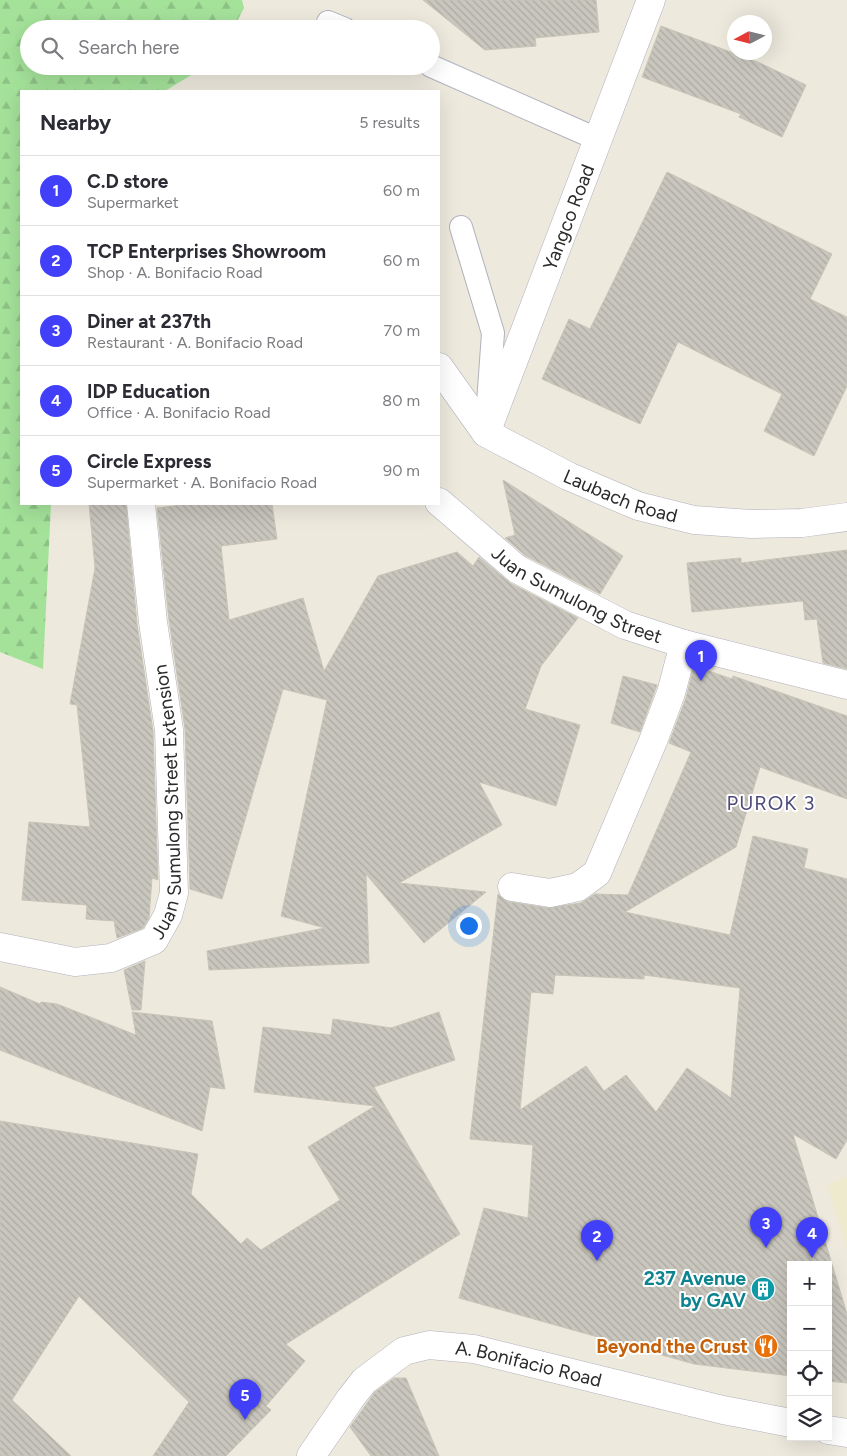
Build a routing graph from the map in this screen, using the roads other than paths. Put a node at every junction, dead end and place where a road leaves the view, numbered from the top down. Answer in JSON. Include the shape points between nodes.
{"nodes":[{"id":1,"x":651,"y":0,"type":"edge"},
{"id":2,"x":440,"y":70,"type":"edge"},
{"id":3,"x":597,"y":139,"type":"junction"},
{"id":4,"x":461,"y":227,"type":"dead end"},
{"id":5,"x":440,"y":368,"type":"edge"},
{"id":6,"x":486,"y":433,"type":"junction"},
{"id":7,"x":440,"y":503,"type":"edge"},
{"id":8,"x":142,"y":505,"type":"edge"},
{"id":9,"x":847,"y":517,"type":"edge"},
{"id":10,"x":684,"y":644,"type":"junction"},
{"id":11,"x":847,"y":685,"type":"edge"},
{"id":12,"x":512,"y":887,"type":"dead end"},
{"id":13,"x":0,"y":947,"type":"edge"},
{"id":14,"x":787,"y":1422,"type":"edge"},
{"id":15,"x":832,"y":1431,"type":"edge"},
{"id":16,"x":847,"y":1433,"type":"edge"},
{"id":17,"x":311,"y":1456,"type":"edge"}],
"edges":[{"from":1,"to":3,"type":"street","name":"Yangco Road"},
{"from":2,"to":3,"type":"lane"},
{"from":3,"to":6,"type":"street","name":"Yangco Road"},
{"from":4,"to":6,"type":"lane","via":[[493,333]]},
{"from":5,"to":6,"type":"street","name":"Laubach Road"},
{"from":6,"to":9,"type":"street","name":"Laubach Road","via":[[568,476],[638,506],[694,520],[760,524]]},
{"from":7,"to":10,"type":"street","name":"Juan Sumulong Street","via":[[517,569],[625,625]]},
{"from":8,"to":13,"type":"street","name":"Juan Sumulong Street Extension","via":[[153,622],[169,730],[174,894],[168,915],[154,940],[111,958],[75,962]]},
{"from":10,"to":11,"type":"street","name":"Juan Sumulong Street"},
{"from":10,"to":12,"type":"street","via":[[671,693],[653,741],[598,873],[578,888],[550,893]]},
{"from":14,"to":17,"type":"street","name":"A. Bonifacio Road","via":[[723,1410],[474,1348],[429,1346],[404,1351],[364,1381]]},
{"from":15,"to":16,"type":"street"}]}
